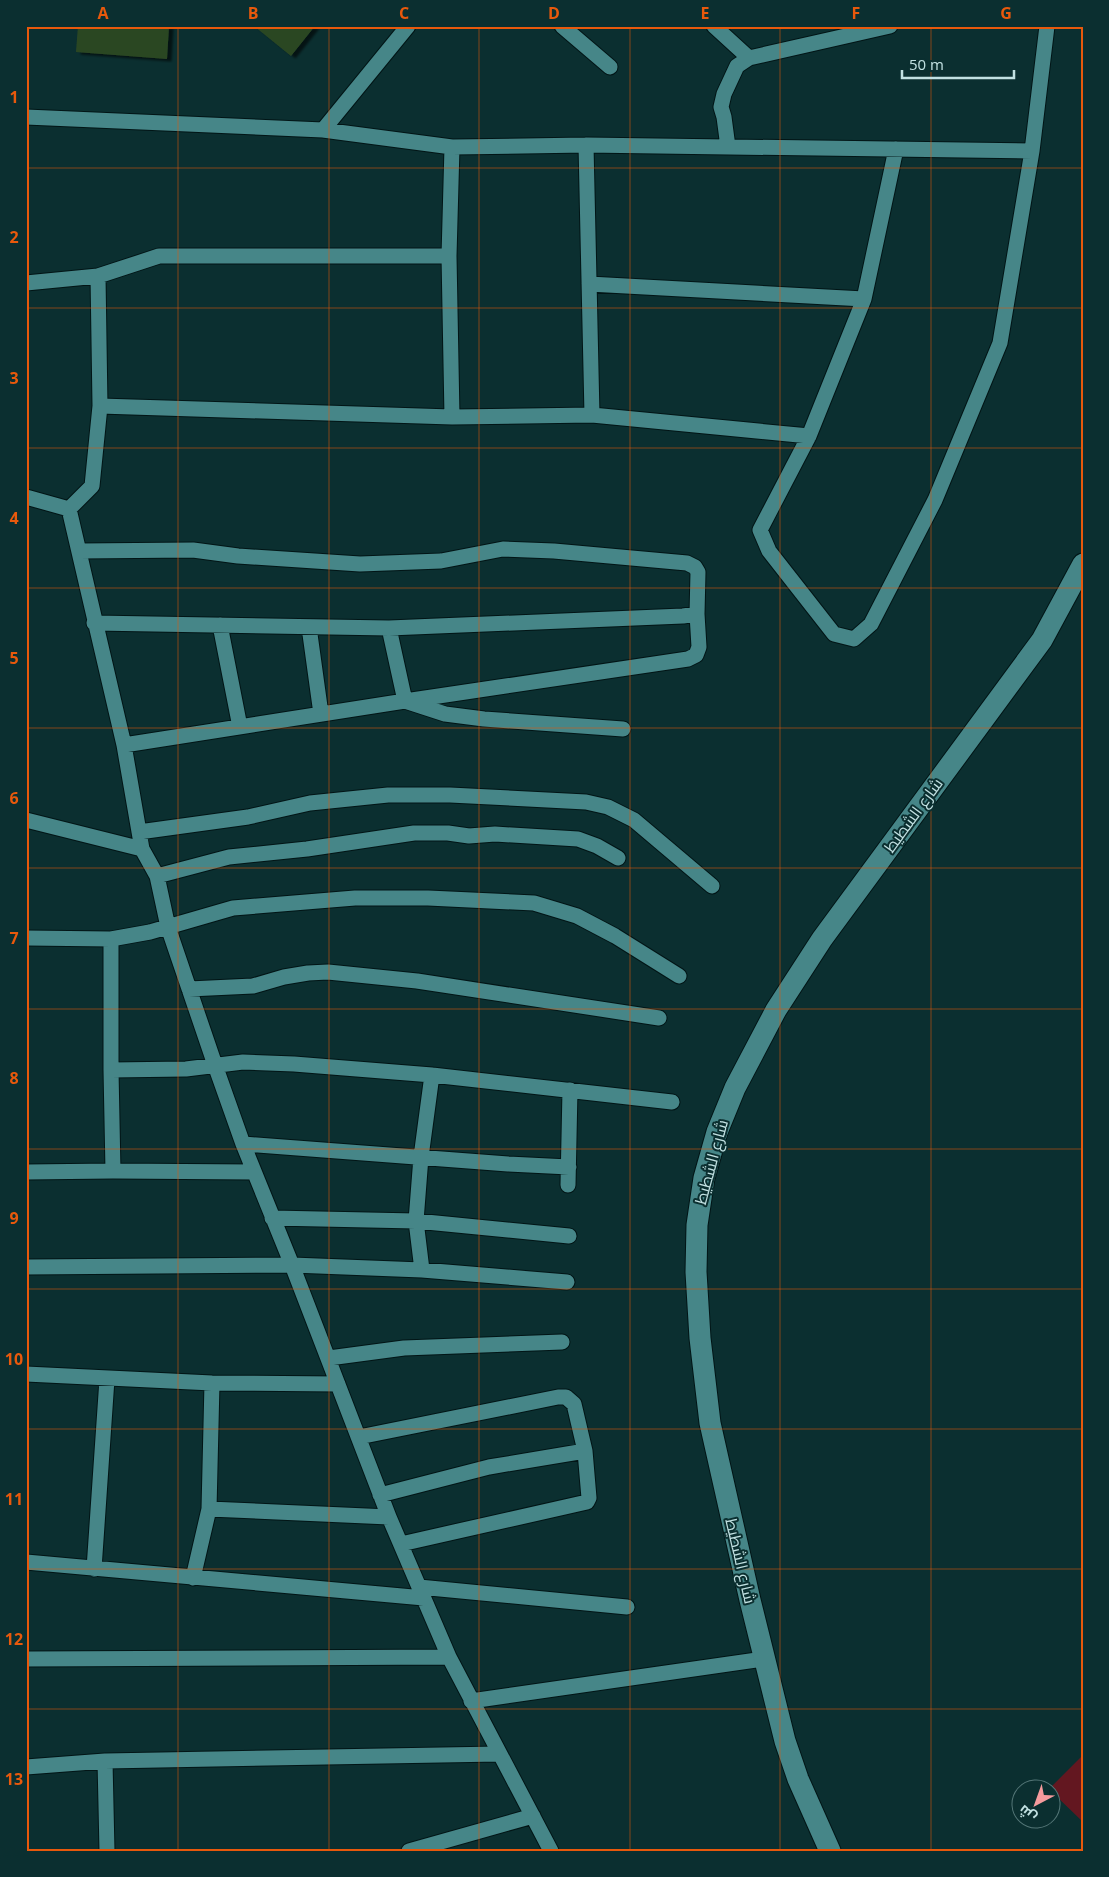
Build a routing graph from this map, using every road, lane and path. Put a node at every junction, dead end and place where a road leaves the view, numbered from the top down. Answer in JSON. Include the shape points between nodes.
{"nodes":[{"id":1,"x":408,"y":26,"type":"edge"},
{"id":2,"x":562,"y":26,"type":"edge"},
{"id":3,"x":714,"y":26,"type":"edge"},
{"id":4,"x":1047,"y":26,"type":"edge"},
{"id":5,"x":886,"y":27,"type":"edge"},
{"id":6,"x":749,"y":58,"type":"junction"},
{"id":7,"x":610,"y":68,"type":"dead end"},
{"id":8,"x":26,"y":117,"type":"edge"},
{"id":9,"x":323,"y":130,"type":"junction"},
{"id":10,"x":586,"y":145,"type":"junction"},
{"id":11,"x":452,"y":146,"type":"junction"},
{"id":12,"x":728,"y":147,"type":"junction"},
{"id":13,"x":896,"y":149,"type":"junction"},
{"id":14,"x":1032,"y":151,"type":"junction"},
{"id":15,"x":449,"y":256,"type":"junction"},
{"id":16,"x":98,"y":276,"type":"junction"},
{"id":17,"x":26,"y":283,"type":"edge"},
{"id":18,"x":589,"y":284,"type":"junction"},
{"id":19,"x":864,"y":299,"type":"junction"},
{"id":20,"x":100,"y":406,"type":"junction"},
{"id":21,"x":592,"y":415,"type":"junction"},
{"id":22,"x":452,"y":417,"type":"junction"},
{"id":23,"x":809,"y":436,"type":"junction"},
{"id":24,"x":26,"y":497,"type":"edge"},
{"id":25,"x":69,"y":509,"type":"junction"},
{"id":26,"x":79,"y":551,"type":"junction"},
{"id":27,"x":1083,"y":564,"type":"edge"},
{"id":28,"x":697,"y":614,"type":"junction"},
{"id":29,"x":94,"y":623,"type":"junction"},
{"id":30,"x":220,"y":625,"type":"junction"},
{"id":31,"x":309,"y":626,"type":"junction"},
{"id":32,"x":389,"y":628,"type":"junction"},
{"id":33,"x":405,"y":701,"type":"junction"},
{"id":34,"x":321,"y":714,"type":"junction"},
{"id":35,"x":240,"y":727,"type":"junction"},
{"id":36,"x":623,"y":729,"type":"dead end"},
{"id":37,"x":124,"y":745,"type":"junction"},
{"id":38,"x":26,"y":820,"type":"edge"},
{"id":39,"x":138,"y":832,"type":"junction"},
{"id":40,"x":142,"y":849,"type":"junction"},
{"id":41,"x":618,"y":858,"type":"dead end"},
{"id":42,"x":157,"y":876,"type":"junction"},
{"id":43,"x":712,"y":886,"type":"dead end"},
{"id":44,"x":168,"y":927,"type":"junction"},
{"id":45,"x":26,"y":938,"type":"edge"},
{"id":46,"x":111,"y":939,"type":"junction"},
{"id":47,"x":679,"y":976,"type":"dead end"},
{"id":48,"x":189,"y":989,"type":"junction"},
{"id":49,"x":659,"y":1018,"type":"dead end"},
{"id":50,"x":215,"y":1065,"type":"junction"},
{"id":51,"x":111,"y":1070,"type":"junction"},
{"id":52,"x":432,"y":1075,"type":"junction"},
{"id":53,"x":570,"y":1090,"type":"junction"},
{"id":54,"x":672,"y":1102,"type":"dead end"},
{"id":55,"x":243,"y":1144,"type":"junction"},
{"id":56,"x":421,"y":1157,"type":"junction"},
{"id":57,"x":568,"y":1167,"type":"junction"},
{"id":58,"x":114,"y":1171,"type":"junction"},
{"id":59,"x":26,"y":1172,"type":"edge"},
{"id":60,"x":254,"y":1172,"type":"junction"},
{"id":61,"x":568,"y":1185,"type":"dead end"},
{"id":62,"x":272,"y":1218,"type":"junction"},
{"id":63,"x":416,"y":1221,"type":"junction"},
{"id":64,"x":570,"y":1236,"type":"dead end"},
{"id":65,"x":292,"y":1264,"type":"junction"},
{"id":66,"x":26,"y":1267,"type":"edge"},
{"id":67,"x":422,"y":1270,"type":"junction"},
{"id":68,"x":567,"y":1282,"type":"dead end"},
{"id":69,"x":562,"y":1342,"type":"dead end"},
{"id":70,"x":329,"y":1358,"type":"junction"},
{"id":71,"x":26,"y":1374,"type":"edge"},
{"id":72,"x":107,"y":1379,"type":"junction"},
{"id":73,"x":212,"y":1382,"type":"junction"},
{"id":74,"x":338,"y":1384,"type":"junction"},
{"id":75,"x":359,"y":1438,"type":"junction"},
{"id":76,"x":585,"y":1451,"type":"junction"},
{"id":77,"x":380,"y":1495,"type":"junction"},
{"id":78,"x":208,"y":1509,"type":"junction"},
{"id":79,"x":389,"y":1517,"type":"junction"},
{"id":80,"x":401,"y":1544,"type":"junction"},
{"id":81,"x":26,"y":1562,"type":"edge"},
{"id":82,"x":94,"y":1568,"type":"junction"},
{"id":83,"x":194,"y":1578,"type":"junction"},
{"id":84,"x":422,"y":1592,"type":"junction"},
{"id":85,"x":627,"y":1607,"type":"dead end"},
{"id":86,"x":449,"y":1657,"type":"junction"},
{"id":87,"x":26,"y":1659,"type":"edge"},
{"id":88,"x":764,"y":1659,"type":"junction"},
{"id":89,"x":472,"y":1701,"type":"junction"},
{"id":90,"x":499,"y":1754,"type":"junction"},
{"id":91,"x":104,"y":1761,"type":"junction"},
{"id":92,"x":26,"y":1767,"type":"edge"},
{"id":93,"x":533,"y":1816,"type":"junction"},
{"id":94,"x":107,"y":1851,"type":"edge"},
{"id":95,"x":409,"y":1851,"type":"edge"},
{"id":96,"x":551,"y":1851,"type":"edge"},
{"id":97,"x":830,"y":1851,"type":"edge"}],
"edges":[{"from":1,"to":9,"type":"street"},
{"from":2,"to":7,"type":"street"},
{"from":3,"to":6,"type":"street"},
{"from":4,"to":14,"type":"street"},
{"from":5,"to":6,"type":"street"},
{"from":6,"to":12,"type":"street","via":[[737,66],[724,94],[721,107]]},
{"from":8,"to":9,"type":"street"},
{"from":9,"to":11,"type":"street"},
{"from":10,"to":11,"type":"street"},
{"from":10,"to":12,"type":"street"},
{"from":10,"to":18,"type":"street"},
{"from":11,"to":15,"type":"street"},
{"from":12,"to":13,"type":"street"},
{"from":13,"to":14,"type":"street"},
{"from":13,"to":19,"type":"street"},
{"from":14,"to":23,"type":"street","via":[[1000,342],[935,500],[871,624],[854,639],[834,634],[769,551],[760,530]]},
{"from":15,"to":16,"type":"street","via":[[159,256]]},
{"from":15,"to":22,"type":"street"},
{"from":16,"to":17,"type":"street"},
{"from":16,"to":20,"type":"street"},
{"from":18,"to":19,"type":"street"},
{"from":18,"to":21,"type":"street"},
{"from":19,"to":23,"type":"street"},
{"from":20,"to":22,"type":"street"},
{"from":20,"to":25,"type":"street","via":[[92,486]]},
{"from":21,"to":22,"type":"street"},
{"from":21,"to":23,"type":"street"},
{"from":24,"to":25,"type":"street"},
{"from":25,"to":26,"type":"street"},
{"from":26,"to":28,"type":"street","via":[[193,550],[360,564],[441,561],[503,549],[687,564],[698,572]]},
{"from":26,"to":29,"type":"street"},
{"from":27,"to":88,"type":"main road","name":"شارع الشطيط","via":[[1042,640],[798,974],[745,1067],[710,1155],[700,1201],[696,1248],[704,1381],[719,1465]]},
{"from":28,"to":32,"type":"street"},
{"from":28,"to":33,"type":"street","via":[[700,647],[696,655],[688,659]]},
{"from":29,"to":30,"type":"street"},
{"from":29,"to":37,"type":"street"},
{"from":30,"to":31,"type":"street"},
{"from":30,"to":35,"type":"street"},
{"from":31,"to":32,"type":"street"},
{"from":31,"to":34,"type":"street"},
{"from":32,"to":33,"type":"street"},
{"from":33,"to":34,"type":"street"},
{"from":33,"to":36,"type":"street","via":[[445,714]]},
{"from":34,"to":35,"type":"street"},
{"from":35,"to":37,"type":"street"},
{"from":37,"to":39,"type":"street"},
{"from":38,"to":40,"type":"street"},
{"from":39,"to":40,"type":"street"},
{"from":39,"to":43,"type":"street","via":[[248,817],[310,803],[388,796],[450,795],[586,802],[608,807],[634,820]]},
{"from":40,"to":42,"type":"street"},
{"from":41,"to":42,"type":"street","via":[[578,839],[414,833],[229,857]]},
{"from":42,"to":44,"type":"street"},
{"from":44,"to":46,"type":"street"},
{"from":44,"to":47,"type":"street","via":[[233,908],[355,898],[534,903],[577,916]]},
{"from":44,"to":48,"type":"street"},
{"from":45,"to":46,"type":"street"},
{"from":46,"to":51,"type":"street"},
{"from":48,"to":49,"type":"street","via":[[253,986],[300,974],[328,972]]},
{"from":48,"to":50,"type":"street"},
{"from":50,"to":51,"type":"street","via":[[186,1069]]},
{"from":50,"to":52,"type":"street","via":[[243,1062],[294,1064]]},
{"from":50,"to":55,"type":"street"},
{"from":51,"to":58,"type":"street"},
{"from":52,"to":53,"type":"street"},
{"from":52,"to":56,"type":"street"},
{"from":53,"to":54,"type":"street"},
{"from":53,"to":57,"type":"street"},
{"from":55,"to":56,"type":"street"},
{"from":55,"to":60,"type":"street"},
{"from":56,"to":57,"type":"street"},
{"from":56,"to":63,"type":"street"},
{"from":57,"to":61,"type":"street"},
{"from":58,"to":59,"type":"street"},
{"from":58,"to":60,"type":"street"},
{"from":60,"to":62,"type":"street"},
{"from":62,"to":63,"type":"street"},
{"from":62,"to":65,"type":"street"},
{"from":63,"to":64,"type":"street"},
{"from":63,"to":67,"type":"street"},
{"from":65,"to":66,"type":"street"},
{"from":65,"to":67,"type":"street"},
{"from":65,"to":70,"type":"street"},
{"from":67,"to":68,"type":"street"},
{"from":69,"to":70,"type":"street","via":[[404,1348]]},
{"from":70,"to":74,"type":"street"},
{"from":71,"to":72,"type":"street"},
{"from":72,"to":73,"type":"street"},
{"from":72,"to":82,"type":"street"},
{"from":73,"to":74,"type":"street"},
{"from":73,"to":78,"type":"street"},
{"from":74,"to":75,"type":"street"},
{"from":75,"to":76,"type":"street","via":[[566,1397],[574,1404]]},
{"from":75,"to":77,"type":"street"},
{"from":76,"to":77,"type":"street","via":[[488,1467]]},
{"from":76,"to":80,"type":"street","via":[[587,1502]]},
{"from":77,"to":79,"type":"street"},
{"from":78,"to":79,"type":"street"},
{"from":78,"to":83,"type":"street"},
{"from":79,"to":80,"type":"street"},
{"from":80,"to":84,"type":"street"},
{"from":81,"to":82,"type":"street"},
{"from":82,"to":83,"type":"street"},
{"from":83,"to":84,"type":"street"},
{"from":84,"to":85,"type":"street"},
{"from":84,"to":86,"type":"street"},
{"from":86,"to":87,"type":"street"},
{"from":86,"to":89,"type":"street"},
{"from":88,"to":89,"type":"street"},
{"from":88,"to":97,"type":"main road","name":"شارع الشطيط","via":[[798,1779]]},
{"from":89,"to":90,"type":"street"},
{"from":90,"to":91,"type":"street"},
{"from":90,"to":93,"type":"street"},
{"from":91,"to":92,"type":"street"},
{"from":91,"to":94,"type":"street"},
{"from":93,"to":95,"type":"street"},
{"from":93,"to":96,"type":"street"}]}
